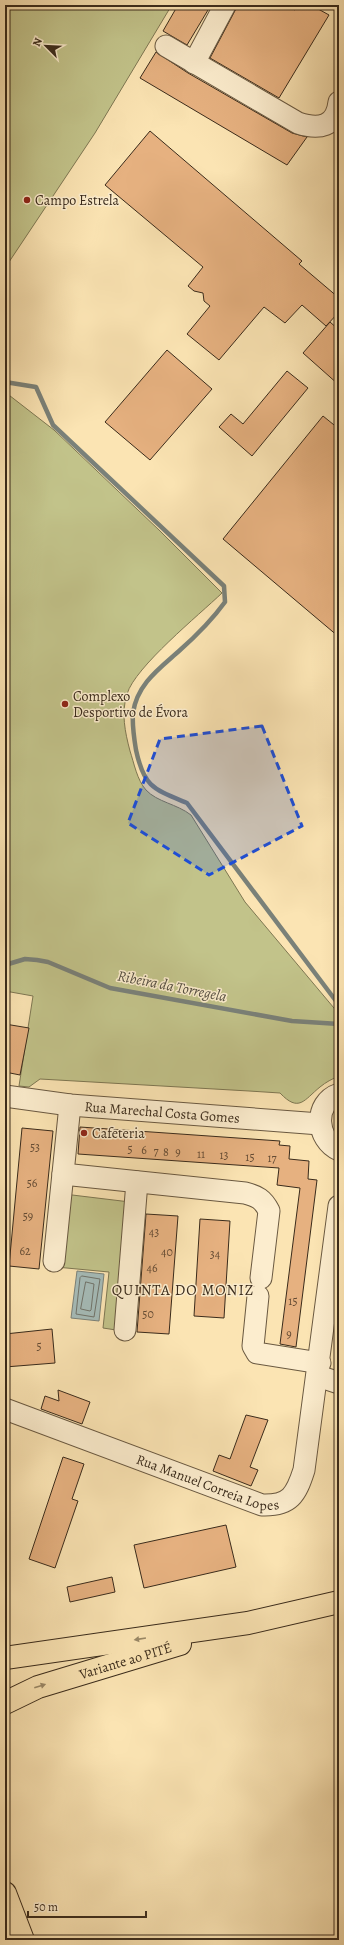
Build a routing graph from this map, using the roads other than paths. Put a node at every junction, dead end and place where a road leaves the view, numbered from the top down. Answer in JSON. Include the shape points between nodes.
{"nodes":[{"id":1,"x":225,"y":5,"type":"edge"},
{"id":2,"x":166,"y":46,"type":"dead end"},
{"id":3,"x":194,"y":63,"type":"junction"},
{"id":4,"x":339,"y":102,"type":"edge"},
{"id":5,"x":339,"y":1094,"type":"edge"},
{"id":6,"x":5,"y":1096,"type":"edge"},
{"id":7,"x":70,"y":1105,"type":"junction"},
{"id":8,"x":320,"y":1124,"type":"junction"},
{"id":9,"x":339,"y":1150,"type":"edge"},
{"id":10,"x":63,"y":1174,"type":"junction"},
{"id":11,"x":137,"y":1182,"type":"junction"},
{"id":12,"x":339,"y":1206,"type":"edge"},
{"id":13,"x":54,"y":1261,"type":"dead end"},
{"id":14,"x":124,"y":1330,"type":"dead end"},
{"id":15,"x":319,"y":1369,"type":"junction"},
{"id":16,"x":339,"y":1383,"type":"edge"},
{"id":17,"x":5,"y":1409,"type":"edge"},
{"id":18,"x":339,"y":1602,"type":"edge"},
{"id":19,"x":248,"y":1623,"type":"junction"},
{"id":20,"x":5,"y":1658,"type":"edge"},
{"id":21,"x":5,"y":1703,"type":"edge"},
{"id":22,"x":5,"y":1893,"type":"edge"},
{"id":23,"x":23,"y":1940,"type":"edge"}],
"edges":[{"from":1,"to":3,"type":"street"},
{"from":2,"to":3,"type":"street"},
{"from":3,"to":4,"type":"street","via":[[298,123],[310,127],[322,126],[332,120],[338,114]]},
{"from":5,"to":8,"type":"street","via":[[327,1103],[321,1113]]},
{"from":6,"to":7,"type":"street","name":"Rua Marechal Costa Gomes"},
{"from":7,"to":8,"type":"street","name":"Rua Marechal Costa Gomes"},
{"from":7,"to":10,"type":"street"},
{"from":8,"to":9,"type":"street","via":[[325,1139]]},
{"from":10,"to":11,"type":"street"},
{"from":10,"to":13,"type":"street"},
{"from":11,"to":14,"type":"street"},
{"from":11,"to":15,"type":"street","via":[[245,1193],[263,1201],[268,1210],[254,1350]]},
{"from":12,"to":15,"type":"street","name":"Rua Manuel Correia Lopes"},
{"from":15,"to":16,"type":"street"},
{"from":15,"to":17,"type":"street","name":"Rua Manuel Correia Lopes","via":[[302,1478],[294,1495],[285,1503],[275,1505],[255,1502]]},
{"from":18,"to":19,"type":"main road","name":"Variante ao PITÉ"},
{"from":19,"to":20,"type":"main road","name":"Variante ao PITÉ","one_way":true},
{"from":21,"to":19,"type":"main road","name":"Variante ao PITÉ","one_way":true,"via":[[38,1687]]},
{"from":22,"to":23,"type":"main road"}]}
